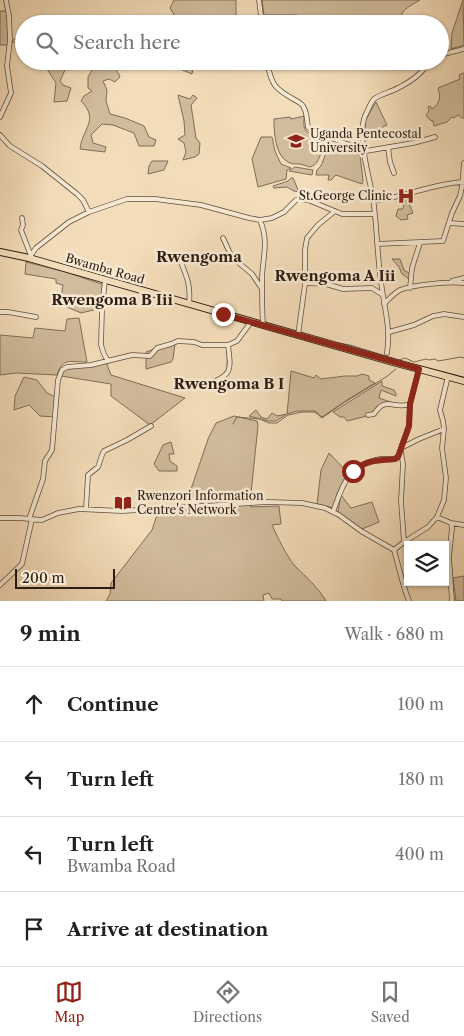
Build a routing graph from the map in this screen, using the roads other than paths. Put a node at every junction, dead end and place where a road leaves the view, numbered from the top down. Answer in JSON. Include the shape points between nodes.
{"nodes":[{"id":1,"x":6,"y":0,"type":"edge"},
{"id":2,"x":259,"y":0,"type":"edge"},
{"id":3,"x":261,"y":15,"type":"edge"},
{"id":4,"x":464,"y":49,"type":"edge"},
{"id":5,"x":449,"y":53,"type":"edge"},
{"id":6,"x":269,"y":70,"type":"edge"},
{"id":7,"x":425,"y":70,"type":"edge"},
{"id":8,"x":0,"y":117,"type":"edge"},
{"id":9,"x":0,"y":134,"type":"edge"},
{"id":10,"x":436,"y":137,"type":"dead end"},
{"id":11,"x":388,"y":147,"type":"junction"},
{"id":12,"x":364,"y":151,"type":"junction"},
{"id":13,"x":464,"y":163,"type":"edge"},
{"id":14,"x":394,"y":173,"type":"dead end"},
{"id":15,"x":463,"y":182,"type":"edge"},
{"id":16,"x":373,"y":201,"type":"junction"},
{"id":17,"x":335,"y":211,"type":"junction"},
{"id":18,"x":89,"y":212,"type":"junction"},
{"id":19,"x":374,"y":214,"type":"junction"},
{"id":20,"x":22,"y":218,"type":"dead end"},
{"id":21,"x":260,"y":220,"type":"junction"},
{"id":22,"x":449,"y":223,"type":"junction"},
{"id":23,"x":464,"y":224,"type":"edge"},
{"id":24,"x":223,"y":238,"type":"dead end"},
{"id":25,"x":420,"y":243,"type":"junction"},
{"id":26,"x":378,"y":244,"type":"junction"},
{"id":27,"x":0,"y":252,"type":"edge"},
{"id":28,"x":30,"y":257,"type":"junction"},
{"id":29,"x":180,"y":260,"type":"dead end"},
{"id":30,"x":464,"y":278,"type":"edge"},
{"id":31,"x":106,"y":280,"type":"junction"},
{"id":32,"x":306,"y":283,"type":"junction"},
{"id":33,"x":447,"y":283,"type":"junction"},
{"id":34,"x":464,"y":283,"type":"edge"},
{"id":35,"x":410,"y":288,"type":"junction"},
{"id":36,"x":262,"y":289,"type":"junction"},
{"id":37,"x":383,"y":296,"type":"junction"},
{"id":38,"x":189,"y":304,"type":"junction"},
{"id":39,"x":384,"y":304,"type":"junction"},
{"id":40,"x":0,"y":312,"type":"edge"},
{"id":41,"x":36,"y":317,"type":"dead end"},
{"id":42,"x":464,"y":317,"type":"edge"},
{"id":43,"x":251,"y":322,"type":"junction"},
{"id":44,"x":263,"y":325,"type":"junction"},
{"id":45,"x":389,"y":332,"type":"junction"},
{"id":46,"x":298,"y":335,"type":"junction"},
{"id":47,"x":228,"y":345,"type":"junction"},
{"id":48,"x":387,"y":353,"type":"dead end"},
{"id":49,"x":108,"y":361,"type":"junction"},
{"id":50,"x":419,"y":369,"type":"junction"},
{"id":51,"x":448,"y":376,"type":"junction"},
{"id":52,"x":464,"y":381,"type":"edge"},
{"id":53,"x":208,"y":384,"type":"dead end"},
{"id":54,"x":410,"y":404,"type":"junction"},
{"id":55,"x":368,"y":416,"type":"dead end"},
{"id":56,"x":151,"y":426,"type":"dead end"},
{"id":57,"x":444,"y":429,"type":"junction"},
{"id":58,"x":401,"y":449,"type":"junction"},
{"id":59,"x":86,"y":509,"type":"junction"},
{"id":60,"x":334,"y":512,"type":"junction"},
{"id":61,"x":437,"y":517,"type":"junction"},
{"id":62,"x":0,"y":518,"type":"edge"},
{"id":63,"x":31,"y":519,"type":"junction"},
{"id":64,"x":451,"y":524,"type":"junction"},
{"id":65,"x":464,"y":525,"type":"edge"},
{"id":66,"x":406,"y":541,"type":"edge"},
{"id":67,"x":404,"y":542,"type":"joint"},
{"id":68,"x":394,"y":550,"type":"junction"},
{"id":69,"x":0,"y":586,"type":"edge"},
{"id":70,"x":409,"y":601,"type":"edge"},
{"id":71,"x":452,"y":601,"type":"edge"}],
"edges":[{"from":1,"to":8,"type":"street","via":[[10,40],[7,66],[11,93]]},
{"from":2,"to":3,"type":"street"},
{"from":4,"to":5,"type":"street"},
{"from":6,"to":12,"type":"street","via":[[276,88],[304,108],[310,130]]},
{"from":7,"to":12,"type":"street","via":[[399,88],[372,100],[362,127]]},
{"from":9,"to":18,"type":"street","via":[[10,146],[77,194]]},
{"from":10,"to":11,"type":"street"},
{"from":11,"to":12,"type":"street"},
{"from":11,"to":14,"type":"street"},
{"from":12,"to":16,"type":"street"},
{"from":13,"to":15,"type":"street"},
{"from":15,"to":16,"type":"street"},
{"from":15,"to":22,"type":"street"},
{"from":16,"to":19,"type":"street"},
{"from":17,"to":19,"type":"street"},
{"from":17,"to":21,"type":"street","via":[[299,199],[284,212]]},
{"from":17,"to":32,"type":"street","via":[[308,236]]},
{"from":18,"to":21,"type":"street","via":[[127,199],[155,199],[201,205]]},
{"from":18,"to":28,"type":"street","via":[[69,222],[36,248]]},
{"from":19,"to":26,"type":"street"},
{"from":20,"to":28,"type":"street"},
{"from":21,"to":36,"type":"street","via":[[266,240]]},
{"from":22,"to":23,"type":"street"},
{"from":22,"to":25,"type":"street","via":[[443,241]]},
{"from":24,"to":36,"type":"street","via":[[233,258],[252,274]]},
{"from":25,"to":26,"type":"street"},
{"from":25,"to":35,"type":"street"},
{"from":26,"to":37,"type":"street"},
{"from":27,"to":28,"type":"main road","name":"Bwamba Road"},
{"from":28,"to":31,"type":"main road","name":"Bwamba Road"},
{"from":29,"to":38,"type":"street","via":[[189,283]]},
{"from":30,"to":33,"type":"street"},
{"from":31,"to":38,"type":"main road","name":"Bwamba Road"},
{"from":31,"to":49,"type":"street","via":[[101,346]]},
{"from":32,"to":37,"type":"street","via":[[343,289],[372,288]]},
{"from":32,"to":46,"type":"street"},
{"from":33,"to":34,"type":"street"},
{"from":33,"to":35,"type":"street"},
{"from":35,"to":39,"type":"street","via":[[400,290]]},
{"from":36,"to":44,"type":"street"},
{"from":37,"to":39,"type":"street"},
{"from":38,"to":43,"type":"main road","name":"Bwamba Road"},
{"from":39,"to":45,"type":"street"},
{"from":40,"to":41,"type":"street"},
{"from":42,"to":45,"type":"street","via":[[433,316]]},
{"from":43,"to":44,"type":"main road","name":"Bwamba Road"},
{"from":43,"to":47,"type":"street","via":[[237,341]]},
{"from":44,"to":46,"type":"main road","name":"Bwamba Road"},
{"from":45,"to":48,"type":"street"},
{"from":46,"to":50,"type":"main road","name":"Bwamba Road"},
{"from":47,"to":49,"type":"street","via":[[178,341],[157,348],[150,356],[132,355]]},
{"from":47,"to":53,"type":"street","via":[[229,372]]},
{"from":49,"to":63,"type":"street","via":[[62,370],[56,396],[52,450],[45,461]]},
{"from":50,"to":51,"type":"main road","name":"Bwamba Road"},
{"from":50,"to":54,"type":"street"},
{"from":51,"to":52,"type":"main road","name":"Bwamba Road"},
{"from":51,"to":57,"type":"street","via":[[440,410]]},
{"from":54,"to":55,"type":"street","via":[[382,405]]},
{"from":54,"to":58,"type":"street","via":[[410,421]]},
{"from":56,"to":59,"type":"street","via":[[104,450],[99,465],[88,475]]},
{"from":57,"to":58,"type":"street"},
{"from":57,"to":61,"type":"street","via":[[442,448],[446,485]]},
{"from":58,"to":60,"type":"street","via":[[395,459],[374,460],[353,471],[344,483]]},
{"from":58,"to":67,"type":"street"},
{"from":59,"to":60,"type":"street","via":[[122,511],[268,502],[311,504]]},
{"from":59,"to":63,"type":"street","via":[[42,520]]},
{"from":60,"to":68,"type":"street"},
{"from":61,"to":64,"type":"street"},
{"from":61,"to":66,"type":"street"},
{"from":62,"to":63,"type":"street"},
{"from":63,"to":69,"type":"street","via":[[22,562]]},
{"from":64,"to":65,"type":"street"},
{"from":64,"to":71,"type":"street"},
{"from":67,"to":68,"type":"street"},
{"from":68,"to":70,"type":"street"}]}
